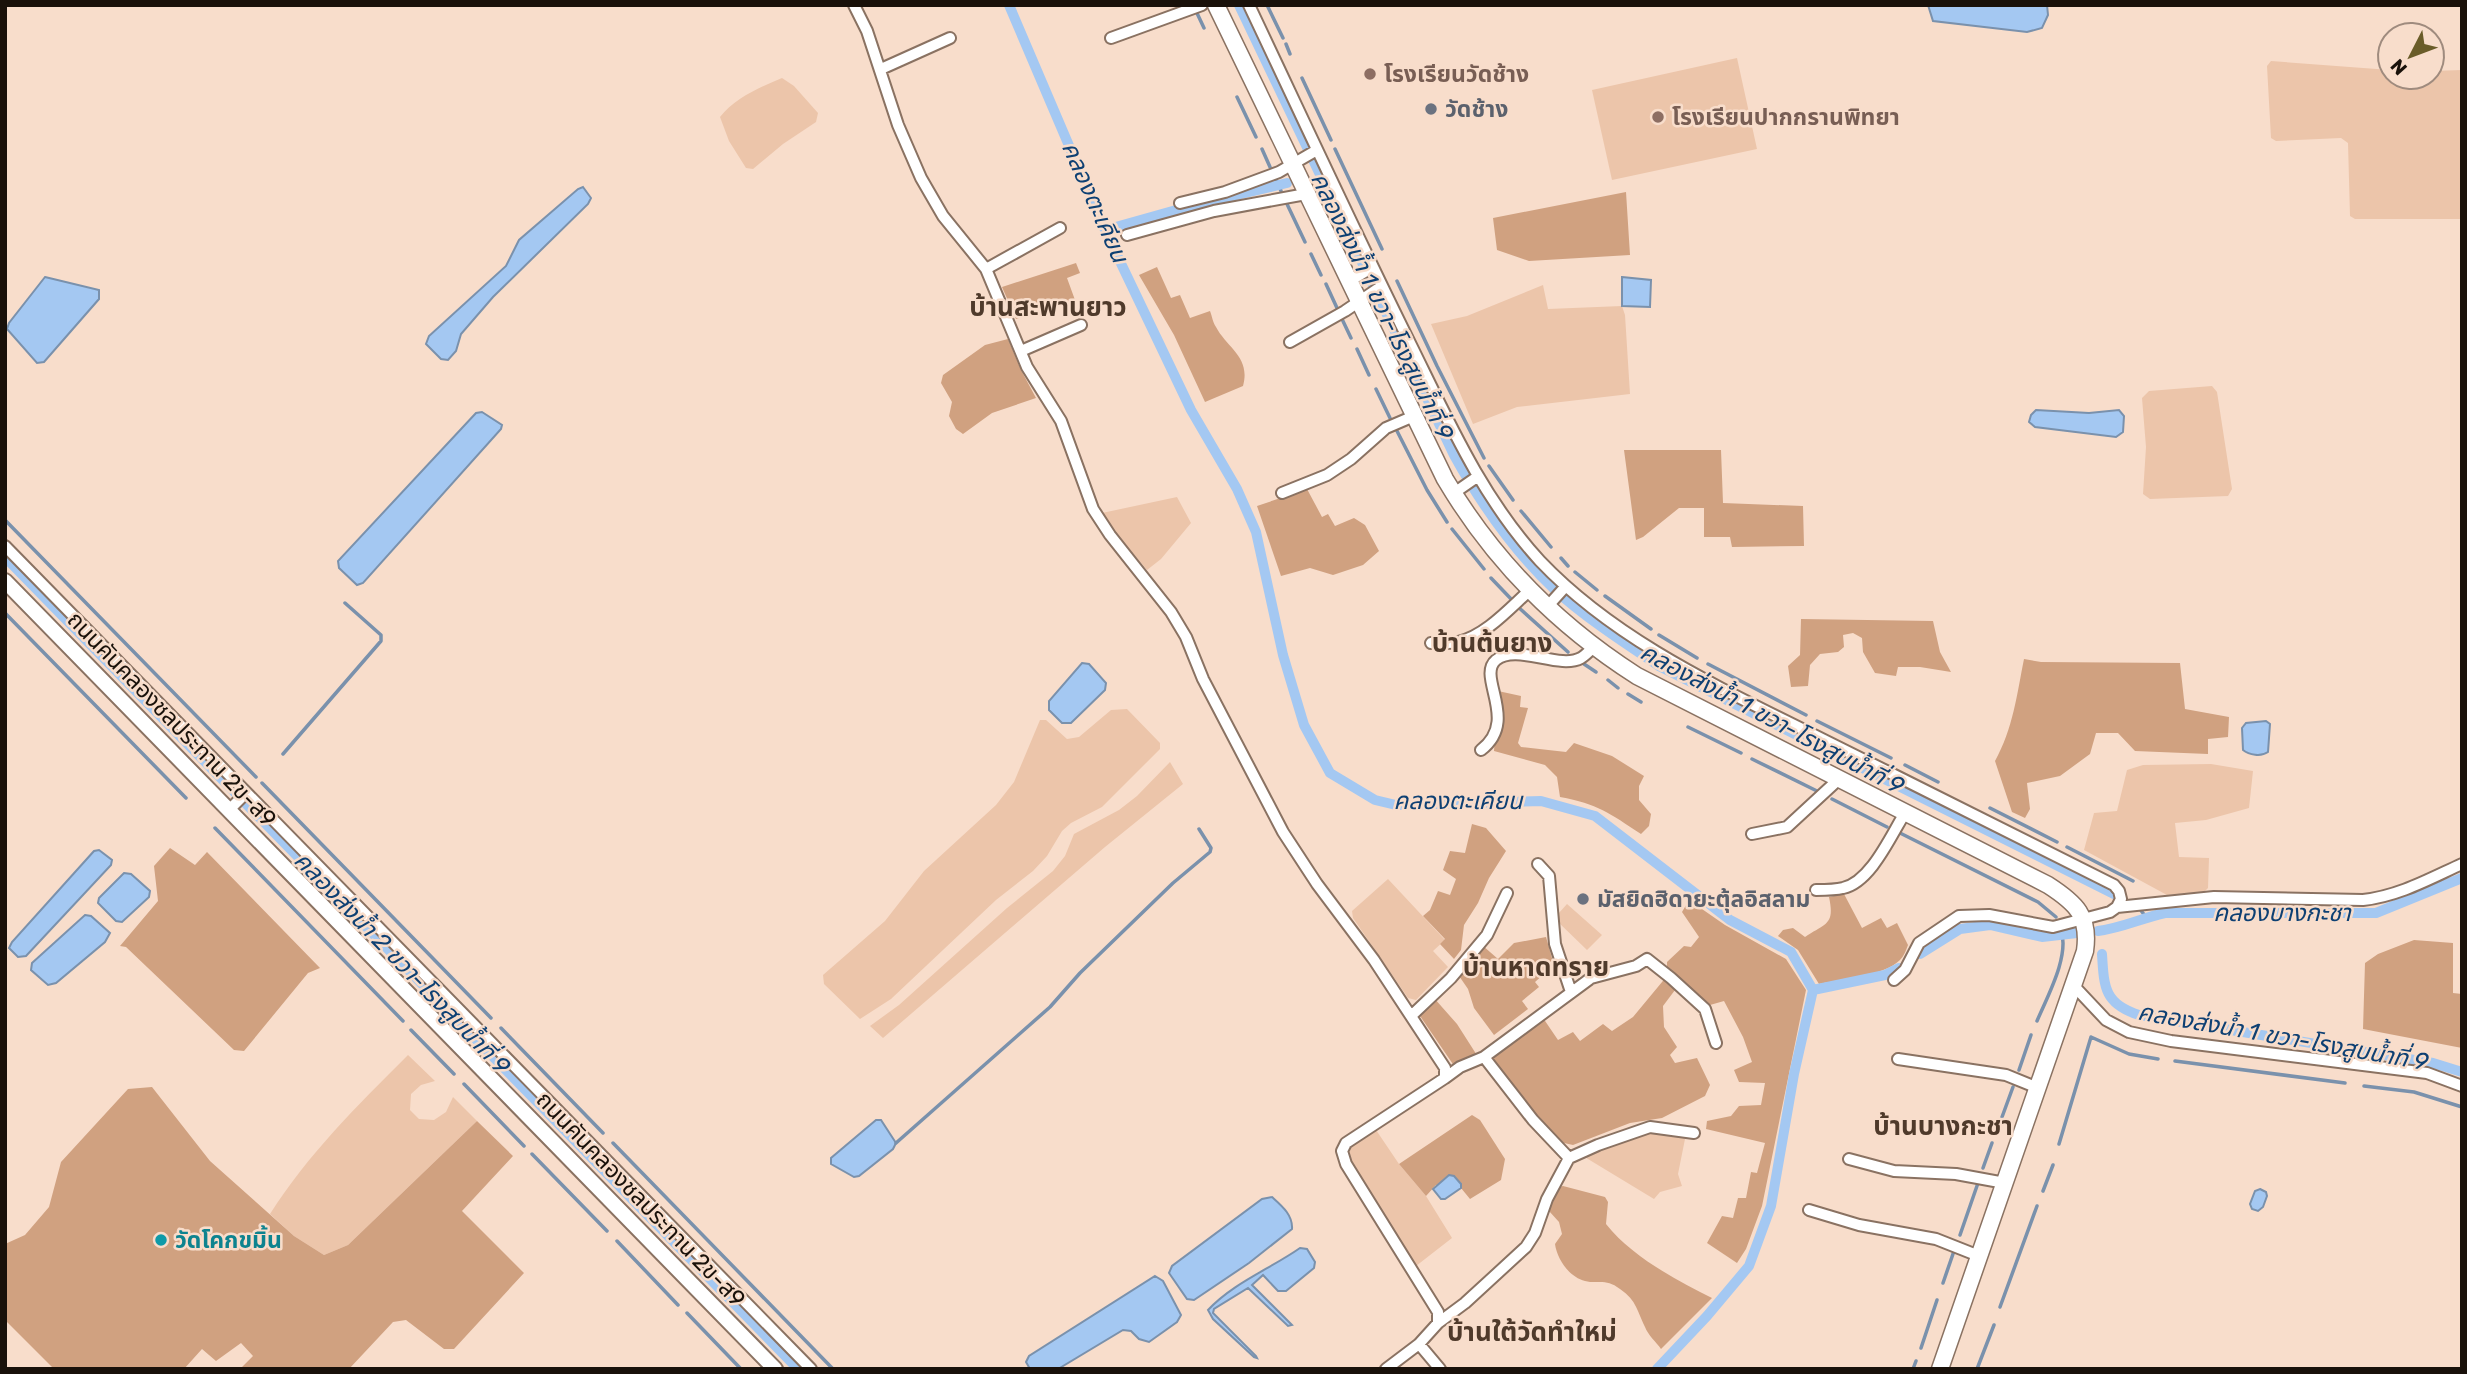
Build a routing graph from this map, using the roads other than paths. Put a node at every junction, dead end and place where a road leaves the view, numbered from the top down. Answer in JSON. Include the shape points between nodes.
{"nodes":[{"id":1,"x":854,"y":5,"type":"edge"},
{"id":2,"x":1202,"y":5,"type":"edge"},
{"id":3,"x":1216,"y":5,"type":"edge"},
{"id":4,"x":1249,"y":5,"type":"edge"},
{"id":5,"x":950,"y":38,"type":"dead end"},
{"id":6,"x":1111,"y":38,"type":"dead end"},
{"id":7,"x":881,"y":69,"type":"junction"},
{"id":8,"x":1315,"y":151,"type":"junction"},
{"id":9,"x":1296,"y":162,"type":"junction"},
{"id":10,"x":1306,"y":194,"type":"junction"},
{"id":11,"x":1180,"y":203,"type":"dead end"},
{"id":12,"x":1060,"y":228,"type":"dead end"},
{"id":13,"x":1127,"y":235,"type":"dead end"},
{"id":14,"x":1371,"y":268,"type":"junction"},
{"id":15,"x":986,"y":269,"type":"junction"},
{"id":16,"x":1353,"y":279,"type":"junction"},
{"id":17,"x":1380,"y":288,"type":"junction"},
{"id":18,"x":1363,"y":299,"type":"junction"},
{"id":19,"x":1081,"y":325,"type":"dead end"},
{"id":20,"x":1290,"y":342,"type":"dead end"},
{"id":21,"x":1021,"y":351,"type":"junction"},
{"id":22,"x":1413,"y":416,"type":"junction"},
{"id":23,"x":1475,"y":478,"type":"junction"},
{"id":24,"x":1457,"y":491,"type":"junction"},
{"id":25,"x":1282,"y":492,"type":"dead end"},
{"id":26,"x":5,"y":546,"type":"edge"},
{"id":27,"x":5,"y":581,"type":"edge"},
{"id":28,"x":1565,"y":588,"type":"junction"},
{"id":29,"x":1529,"y":591,"type":"junction"},
{"id":30,"x":1551,"y":604,"type":"junction"},
{"id":31,"x":1431,"y":643,"type":"dead end"},
{"id":32,"x":1594,"y":647,"type":"junction"},
{"id":33,"x":1481,"y":750,"type":"dead end"},
{"id":34,"x":1839,"y":779,"type":"junction"},
{"id":35,"x":245,"y":795,"type":"junction"},
{"id":36,"x":232,"y":807,"type":"junction"},
{"id":37,"x":1905,"y":813,"type":"junction"},
{"id":38,"x":1752,"y":834,"type":"dead end"},
{"id":39,"x":1538,"y":864,"type":"dead end"},
{"id":40,"x":2462,"y":864,"type":"edge"},
{"id":41,"x":1816,"y":890,"type":"dead end"},
{"id":42,"x":1507,"y":893,"type":"dead end"},
{"id":43,"x":2117,"y":907,"type":"junction"},
{"id":44,"x":2084,"y":920,"type":"junction"},
{"id":45,"x":1894,"y":979,"type":"dead end"},
{"id":46,"x":2074,"y":986,"type":"junction"},
{"id":47,"x":1571,"y":992,"type":"junction"},
{"id":48,"x":1411,"y":1016,"type":"junction"},
{"id":49,"x":1716,"y":1043,"type":"dead end"},
{"id":50,"x":1483,"y":1057,"type":"junction"},
{"id":51,"x":1898,"y":1059,"type":"dead end"},
{"id":52,"x":1445,"y":1077,"type":"junction"},
{"id":53,"x":2462,"y":1086,"type":"edge"},
{"id":54,"x":2038,"y":1088,"type":"junction"},
{"id":55,"x":1693,"y":1133,"type":"dead end"},
{"id":56,"x":1569,"y":1158,"type":"junction"},
{"id":57,"x":1849,"y":1159,"type":"dead end"},
{"id":58,"x":2005,"y":1183,"type":"junction"},
{"id":59,"x":1809,"y":1210,"type":"dead end"},
{"id":60,"x":1979,"y":1256,"type":"junction"},
{"id":61,"x":1438,"y":1323,"type":"junction"},
{"id":62,"x":1419,"y":1344,"type":"junction"},
{"id":63,"x":775,"y":1369,"type":"edge"},
{"id":64,"x":811,"y":1369,"type":"edge"},
{"id":65,"x":1386,"y":1369,"type":"edge"},
{"id":66,"x":1440,"y":1369,"type":"edge"},
{"id":67,"x":1940,"y":1369,"type":"edge"}],
"edges":[{"from":1,"to":7,"type":"street"},
{"from":2,"to":6,"type":"street"},
{"from":3,"to":9,"type":"main road"},
{"from":4,"to":8,"type":"street"},
{"from":5,"to":7,"type":"street"},
{"from":7,"to":15,"type":"street","via":[[921,178],[943,216]]},
{"from":8,"to":9,"type":"street"},
{"from":8,"to":14,"type":"street"},
{"from":9,"to":10,"type":"main road"},
{"from":9,"to":11,"type":"street","via":[[1225,192]]},
{"from":10,"to":13,"type":"street","via":[[1214,211]]},
{"from":10,"to":16,"type":"main road"},
{"from":12,"to":15,"type":"street"},
{"from":14,"to":16,"type":"street"},
{"from":14,"to":17,"type":"street"},
{"from":15,"to":21,"type":"street"},
{"from":16,"to":18,"type":"main road"},
{"from":17,"to":18,"type":"street"},
{"from":17,"to":23,"type":"street"},
{"from":18,"to":20,"type":"street"},
{"from":18,"to":22,"type":"main road"},
{"from":19,"to":21,"type":"street"},
{"from":21,"to":48,"type":"street","via":[[1036,384],[1062,421],[1093,509],[1171,612],[1283,832]]},
{"from":22,"to":24,"type":"main road"},
{"from":22,"to":25,"type":"street","via":[[1386,428],[1327,475]]},
{"from":23,"to":24,"type":"street"},
{"from":23,"to":28,"type":"street"},
{"from":24,"to":29,"type":"main road","via":[[1489,545]]},
{"from":26,"to":35,"type":"street"},
{"from":27,"to":36,"type":"street","name":"ถนนคันคลองชลประทาน 2ข-ส9"},
{"from":28,"to":30,"type":"street"},
{"from":28,"to":43,"type":"street","via":[[1635,638],[1692,671],[2114,885],[2121,899]]},
{"from":29,"to":30,"type":"main road"},
{"from":29,"to":31,"type":"street","via":[[1469,638]]},
{"from":30,"to":32,"type":"main road"},
{"from":32,"to":33,"type":"street","via":[[1580,659],[1525,655],[1495,661],[1490,670],[1498,727]]},
{"from":32,"to":34,"type":"main road","via":[[1637,676]]},
{"from":34,"to":37,"type":"main road"},
{"from":34,"to":38,"type":"street","via":[[1787,827]]},
{"from":35,"to":36,"type":"street"},
{"from":35,"to":64,"type":"street"},
{"from":36,"to":63,"type":"street","name":"ถนนคันคลองชลประทาน 2ข-ส9"},
{"from":37,"to":41,"type":"street","via":[[1863,877],[1843,889]]},
{"from":37,"to":44,"type":"main road","via":[[2048,885],[2072,903]]},
{"from":39,"to":47,"type":"street","via":[[1549,876],[1555,944]]},
{"from":40,"to":43,"type":"street","via":[[2382,898],[2214,897]]},
{"from":42,"to":48,"type":"street","via":[[1487,935]]},
{"from":43,"to":44,"type":"street"},
{"from":44,"to":45,"type":"street","via":[[2053,927],[1989,915],[1959,916],[1919,943],[1905,970]]},
{"from":44,"to":46,"type":"main road","via":[[2087,939]]},
{"from":46,"to":53,"type":"street","via":[[2106,1020],[2129,1032],[2427,1073]]},
{"from":46,"to":54,"type":"main road"},
{"from":47,"to":49,"type":"street","via":[[1591,978],[1647,959],[1704,1009]]},
{"from":47,"to":50,"type":"street"},
{"from":48,"to":52,"type":"street","via":[[1446,1068]]},
{"from":50,"to":52,"type":"street"},
{"from":50,"to":56,"type":"street"},
{"from":51,"to":54,"type":"street","via":[[2006,1075]]},
{"from":52,"to":61,"type":"street","via":[[1346,1143],[1342,1151],[1438,1312]]},
{"from":54,"to":58,"type":"main road"},
{"from":55,"to":56,"type":"street","via":[[1650,1127]]},
{"from":56,"to":61,"type":"street","via":[[1526,1247]]},
{"from":57,"to":58,"type":"street","via":[[1894,1171],[1956,1174]]},
{"from":58,"to":60,"type":"main road"},
{"from":59,"to":60,"type":"street","via":[[1859,1225],[1936,1238]]},
{"from":60,"to":67,"type":"main road"},
{"from":61,"to":62,"type":"street"},
{"from":62,"to":65,"type":"street"},
{"from":62,"to":66,"type":"street"}]}
